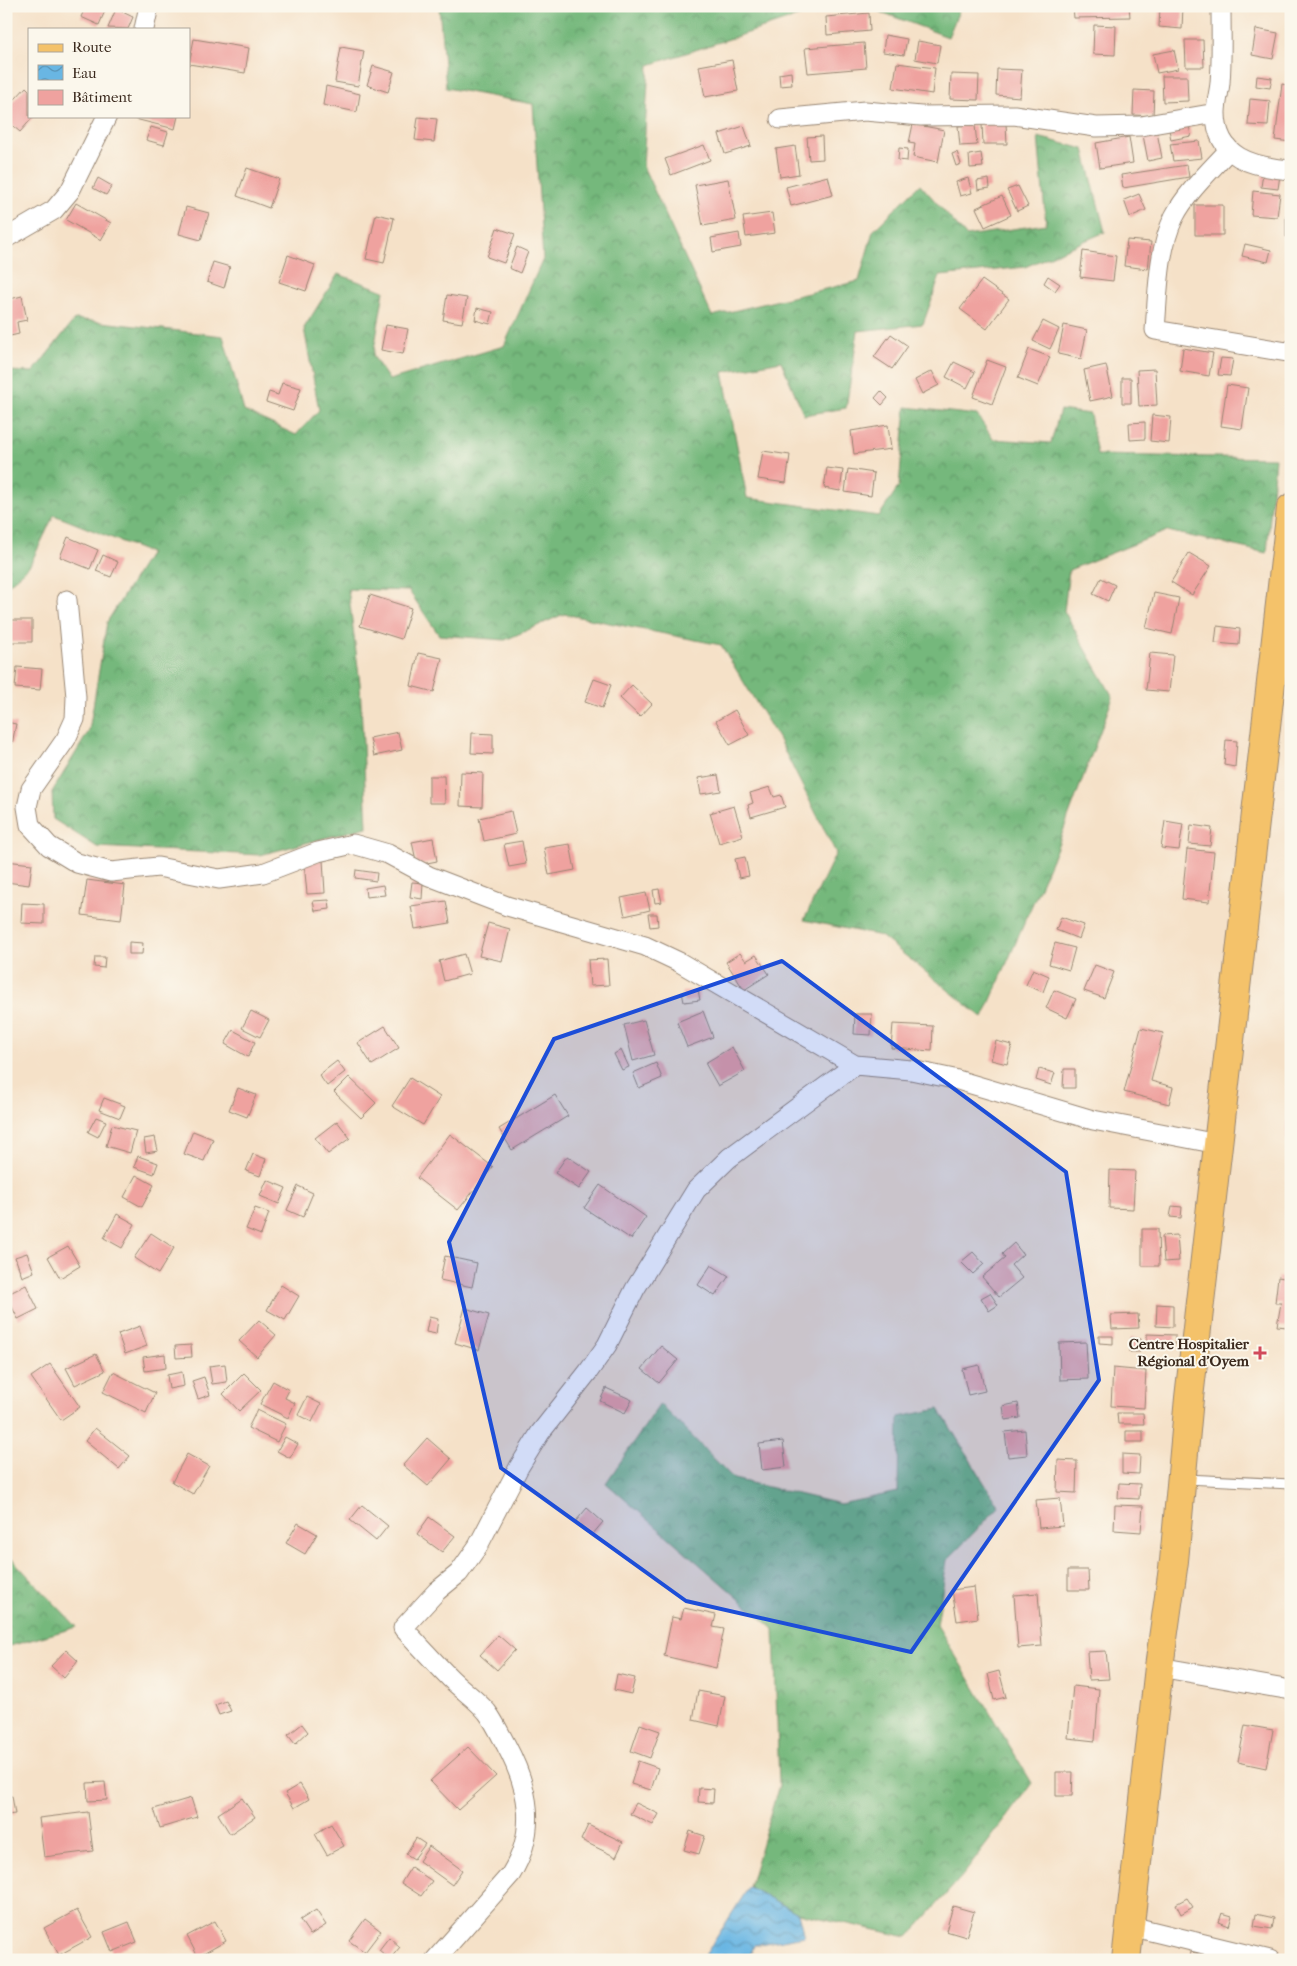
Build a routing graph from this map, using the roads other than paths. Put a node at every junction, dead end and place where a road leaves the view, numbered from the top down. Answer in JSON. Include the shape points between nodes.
{"nodes":[{"id":1,"x":149,"y":6,"type":"edge"},
{"id":2,"x":1221,"y":6,"type":"edge"},
{"id":3,"x":144,"y":28,"type":"edge"},
{"id":4,"x":1216,"y":113,"type":"junction"},
{"id":5,"x":106,"y":118,"type":"edge"},
{"id":6,"x":780,"y":119,"type":"dead end"},
{"id":7,"x":1228,"y":151,"type":"junction"},
{"id":8,"x":1291,"y":170,"type":"edge"},
{"id":9,"x":6,"y":238,"type":"edge"},
{"id":10,"x":1291,"y":350,"type":"edge"},
{"id":11,"x":1291,"y":508,"type":"edge"},
{"id":12,"x":67,"y":600,"type":"dead end"},
{"id":13,"x":855,"y":1065,"type":"junction"},
{"id":14,"x":1218,"y":1144,"type":"junction"},
{"id":15,"x":1183,"y":1479,"type":"junction"},
{"id":16,"x":1291,"y":1484,"type":"edge"},
{"id":17,"x":1159,"y":1667,"type":"junction"},
{"id":18,"x":1291,"y":1690,"type":"edge"},
{"id":19,"x":1130,"y":1926,"type":"junction"},
{"id":20,"x":435,"y":1960,"type":"edge"},
{"id":21,"x":1126,"y":1960,"type":"edge"},
{"id":22,"x":1270,"y":1960,"type":"edge"}],
"edges":[{"from":1,"to":3,"type":"street"},
{"from":2,"to":4,"type":"street","via":[[1220,83]]},
{"from":4,"to":6,"type":"street","via":[[1141,126],[1096,127],[1014,114],[921,116],[865,111]]},
{"from":4,"to":7,"type":"street","via":[[1219,136]]},
{"from":5,"to":9,"type":"street","via":[[70,191],[54,210]]},
{"from":7,"to":8,"type":"street","via":[[1243,160],[1272,169]]},
{"from":7,"to":10,"type":"street","via":[[1190,192],[1166,238],[1155,330]]},
{"from":11,"to":14,"type":"main road"},
{"from":12,"to":13,"type":"street","via":[[75,719],[66,739],[31,789],[26,806],[30,825],[49,846],[77,863],[111,872],[158,867],[219,879],[263,873],[318,852],[353,844],[388,854],[429,876],[507,906],[645,946],[679,962]]},
{"from":13,"to":14,"type":"street","via":[[945,1077],[1093,1120]]},
{"from":13,"to":20,"type":"street","via":[[729,1158],[696,1190],[635,1289],[607,1345],[519,1466],[478,1546],[458,1573],[403,1628],[487,1712],[519,1769],[526,1790],[527,1830],[519,1861]]},
{"from":14,"to":15,"type":"main road"},
{"from":15,"to":16,"type":"lane"},
{"from":15,"to":17,"type":"main road"},
{"from":17,"to":18,"type":"street"},
{"from":17,"to":19,"type":"main road"},
{"from":19,"to":21,"type":"main road"},
{"from":19,"to":22,"type":"street"}]}
